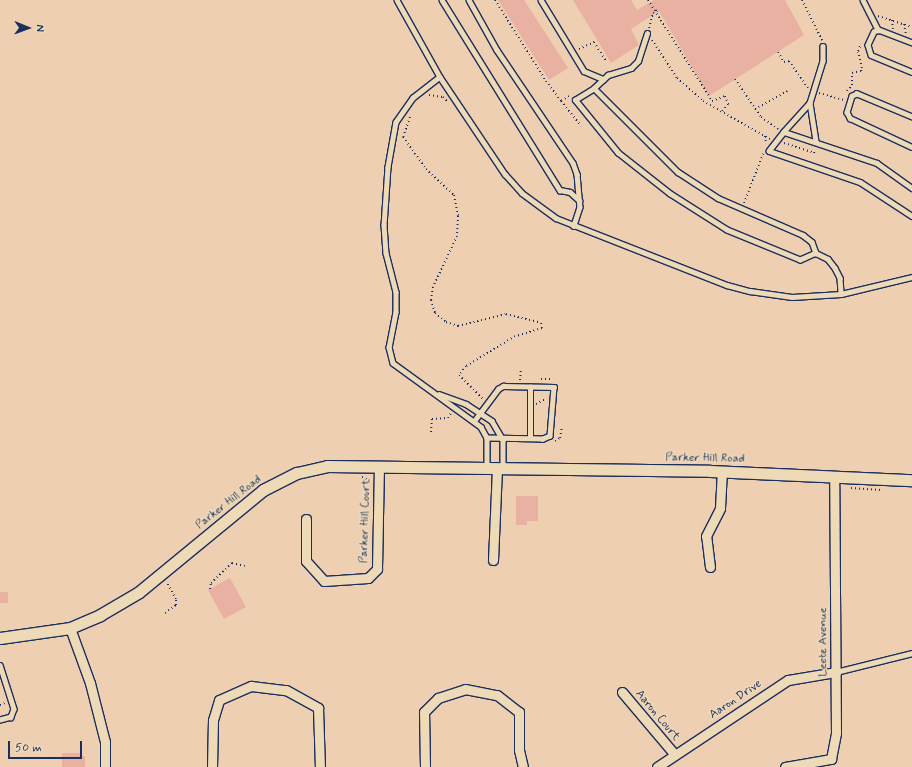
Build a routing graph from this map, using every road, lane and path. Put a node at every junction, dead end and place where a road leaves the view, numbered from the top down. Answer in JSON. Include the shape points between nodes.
{"nodes":[{"id":1,"x":397,"y":0,"type":"edge"},
{"id":2,"x":442,"y":0,"type":"edge"},
{"id":3,"x":469,"y":0,"type":"edge"},
{"id":4,"x":495,"y":0,"type":"edge"},
{"id":5,"x":541,"y":0,"type":"edge"},
{"id":6,"x":648,"y":0,"type":"edge"},
{"id":7,"x":802,"y":0,"type":"edge"},
{"id":8,"x":863,"y":0,"type":"edge"},
{"id":9,"x":658,"y":10,"type":"dead end"},
{"id":10,"x":654,"y":12,"type":"junction"},
{"id":11,"x":874,"y":22,"type":"junction"},
{"id":12,"x":912,"y":27,"type":"edge"},
{"id":13,"x":878,"y":30,"type":"junction"},
{"id":14,"x":647,"y":33,"type":"junction"},
{"id":15,"x":863,"y":38,"type":"dead end"},
{"id":16,"x":912,"y":44,"type":"edge"},
{"id":17,"x":823,"y":46,"type":"joint"},
{"id":18,"x":572,"y":52,"type":"junction"},
{"id":19,"x":778,"y":52,"type":"dead end"},
{"id":20,"x":606,"y":61,"type":"dead end"},
{"id":21,"x":912,"y":72,"type":"edge"},
{"id":22,"x":440,"y":77,"type":"junction"},
{"id":23,"x":603,"y":79,"type":"junction"},
{"id":24,"x":735,"y":79,"type":"dead end"},
{"id":25,"x":594,"y":88,"type":"junction"},
{"id":26,"x":787,"y":91,"type":"dead end"},
{"id":27,"x":813,"y":94,"type":"junction"},
{"id":28,"x":423,"y":98,"type":"dead end"},
{"id":29,"x":561,"y":101,"type":"dead end"},
{"id":30,"x":448,"y":102,"type":"dead end"},
{"id":31,"x":810,"y":103,"type":"junction"},
{"id":32,"x":756,"y":109,"type":"junction"},
{"id":33,"x":722,"y":112,"type":"junction"},
{"id":34,"x":411,"y":114,"type":"dead end"},
{"id":35,"x":912,"y":117,"type":"edge"},
{"id":36,"x":784,"y":132,"type":"junction"},
{"id":37,"x":765,"y":136,"type":"junction"},
{"id":38,"x":816,"y":142,"type":"junction"},
{"id":39,"x":912,"y":147,"type":"edge"},
{"id":40,"x":771,"y":148,"type":"junction"},
{"id":41,"x":912,"y":188,"type":"edge"},
{"id":42,"x":580,"y":201,"type":"junction"},
{"id":43,"x":742,"y":208,"type":"junction"},
{"id":44,"x":912,"y":216,"type":"edge"},
{"id":45,"x":574,"y":226,"type":"junction"},
{"id":46,"x":816,"y":253,"type":"junction"},
{"id":47,"x":912,"y":277,"type":"edge"},
{"id":48,"x":842,"y":294,"type":"junction"},
{"id":49,"x":520,"y":369,"type":"dead end"},
{"id":50,"x":520,"y":386,"type":"junction"},
{"id":51,"x":530,"y":387,"type":"junction"},
{"id":52,"x":436,"y":393,"type":"junction"},
{"id":53,"x":547,"y":398,"type":"dead end"},
{"id":54,"x":487,"y":402,"type":"junction"},
{"id":55,"x":530,"y":407,"type":"junction"},
{"id":56,"x":454,"y":409,"type":"junction"},
{"id":57,"x":480,"y":412,"type":"junction"},
{"id":58,"x":474,"y":421,"type":"junction"},
{"id":59,"x":431,"y":432,"type":"dead end"},
{"id":60,"x":487,"y":438,"type":"junction"},
{"id":61,"x":502,"y":438,"type":"junction"},
{"id":62,"x":530,"y":438,"type":"junction"},
{"id":63,"x":379,"y":466,"type":"junction"},
{"id":64,"x":496,"y":468,"type":"junction"},
{"id":65,"x":722,"y":472,"type":"junction"},
{"id":66,"x":834,"y":477,"type":"junction"},
{"id":67,"x":912,"y":480,"type":"edge"},
{"id":68,"x":306,"y":519,"type":"dead end"},
{"id":69,"x":493,"y":560,"type":"dead end"},
{"id":70,"x":246,"y":566,"type":"dead end"},
{"id":71,"x":710,"y":567,"type":"dead end"},
{"id":72,"x":165,"y":580,"type":"dead end"},
{"id":73,"x":210,"y":589,"type":"dead end"},
{"id":74,"x":165,"y":613,"type":"dead end"},
{"id":75,"x":70,"y":628,"type":"junction"},
{"id":76,"x":0,"y":638,"type":"edge"},
{"id":77,"x":912,"y":654,"type":"edge"},
{"id":78,"x":0,"y":665,"type":"edge"},
{"id":79,"x":836,"y":672,"type":"junction"},
{"id":80,"x":622,"y":692,"type":"dead end"},
{"id":81,"x":6,"y":702,"type":"dead end"},
{"id":82,"x":0,"y":705,"type":"edge"},
{"id":83,"x":0,"y":720,"type":"edge"},
{"id":84,"x":675,"y":755,"type":"junction"},
{"id":85,"x":830,"y":763,"type":"edge"},
{"id":86,"x":106,"y":767,"type":"edge"},
{"id":87,"x":212,"y":767,"type":"edge"},
{"id":88,"x":320,"y":767,"type":"edge"},
{"id":89,"x":425,"y":767,"type":"edge"},
{"id":90,"x":523,"y":767,"type":"edge"},
{"id":91,"x":657,"y":767,"type":"edge"},
{"id":92,"x":785,"y":767,"type":"edge"}],
"edges":[{"from":1,"to":22,"type":"lane"},
{"from":2,"to":42,"type":"lane","via":[[560,190],[570,192]]},
{"from":3,"to":42,"type":"lane","via":[[497,50],[573,163]]},
{"from":4,"to":29,"type":"path"},
{"from":5,"to":18,"type":"lane"},
{"from":6,"to":10,"type":"path"},
{"from":7,"to":17,"type":"path","via":[[822,37]]},
{"from":8,"to":11,"type":"lane"},
{"from":9,"to":10,"type":"path"},
{"from":10,"to":14,"type":"path"},
{"from":10,"to":33,"type":"path","via":[[712,101],[725,96],[728,104]]},
{"from":11,"to":12,"type":"path","via":[[875,14]]},
{"from":11,"to":13,"type":"lane"},
{"from":13,"to":16,"type":"lane"},
{"from":13,"to":21,"type":"lane","via":[[874,32],[868,45],[871,55]]},
{"from":14,"to":23,"type":"lane","via":[[638,61],[631,68]]},
{"from":14,"to":33,"type":"path","via":[[677,78],[703,101]]},
{"from":15,"to":27,"type":"path","via":[[858,51],[862,68],[861,71],[852,73],[852,85],[843,101]]},
{"from":17,"to":27,"type":"lane","via":[[823,61]]},
{"from":18,"to":20,"type":"path","via":[[594,42]]},
{"from":18,"to":23,"type":"lane","via":[[584,71]]},
{"from":19,"to":27,"type":"path","via":[[784,62],[789,61]]},
{"from":22,"to":45,"type":"lane","via":[[505,174],[540,208]]},
{"from":22,"to":52,"type":"lane","via":[[413,98],[396,122],[388,167],[384,225],[386,253],[396,292],[396,312],[388,347],[392,363]]},
{"from":23,"to":25,"type":"lane"},
{"from":24,"to":32,"type":"path"},
{"from":25,"to":43,"type":"lane","via":[[678,172],[718,198]]},
{"from":25,"to":46,"type":"lane","via":[[575,100],[618,153],[670,194],[728,231],[800,260]]},
{"from":26,"to":32,"type":"path"},
{"from":27,"to":31,"type":"lane"},
{"from":28,"to":30,"type":"path","via":[[435,94],[443,96]]},
{"from":31,"to":36,"type":"lane"},
{"from":31,"to":38,"type":"lane"},
{"from":32,"to":36,"type":"path","via":[[773,128]]},
{"from":33,"to":37,"type":"path"},
{"from":34,"to":54,"type":"path","via":[[403,137],[426,169],[454,195],[458,216],[457,236],[433,287],[431,300],[435,313],[446,322],[458,326],[506,314],[541,323],[542,328],[515,336],[466,366],[459,375]]},
{"from":35,"to":39,"type":"lane","via":[[856,94],[852,96],[847,112],[850,118]]},
{"from":36,"to":38,"type":"lane"},
{"from":36,"to":40,"type":"lane"},
{"from":37,"to":40,"type":"path","via":[[770,138]]},
{"from":37,"to":43,"type":"path","via":[[767,145]]},
{"from":38,"to":40,"type":"path","via":[[814,154],[783,143]]},
{"from":38,"to":41,"type":"lane","via":[[877,163]]},
{"from":40,"to":44,"type":"lane","via":[[860,182]]},
{"from":42,"to":45,"type":"lane"},
{"from":43,"to":46,"type":"lane","via":[[803,236],[812,242]]},
{"from":45,"to":48,"type":"lane","via":[[750,291],[792,297]]},
{"from":46,"to":48,"type":"lane","via":[[828,259],[835,268],[840,278]]},
{"from":47,"to":48,"type":"lane"},
{"from":49,"to":50,"type":"path"},
{"from":50,"to":51,"type":"lane"},
{"from":50,"to":54,"type":"lane","via":[[503,386]]},
{"from":51,"to":55,"type":"lane"},
{"from":51,"to":62,"type":"lane","via":[[554,387],[550,436]]},
{"from":52,"to":56,"type":"lane"},
{"from":52,"to":57,"type":"lane"},
{"from":53,"to":55,"type":"path"},
{"from":54,"to":57,"type":"lane"},
{"from":55,"to":62,"type":"lane"},
{"from":56,"to":58,"type":"lane"},
{"from":56,"to":59,"type":"path","via":[[448,418],[432,419]]},
{"from":57,"to":58,"type":"lane"},
{"from":57,"to":61,"type":"lane","via":[[492,421]]},
{"from":58,"to":60,"type":"lane"},
{"from":60,"to":61,"type":"lane"},
{"from":60,"to":64,"type":"lane"},
{"from":61,"to":62,"type":"lane"},
{"from":61,"to":64,"type":"lane"},
{"from":63,"to":64,"type":"street","name":"Parker Hill Road"},
{"from":63,"to":68,"type":"street","name":"Parker Hill Court","via":[[377,569],[368,578],[324,581],[306,561]]},
{"from":63,"to":75,"type":"street","name":"Parker Hill Road","via":[[327,466],[297,473],[262,490],[139,592]]},
{"from":64,"to":65,"type":"street","name":"Parker Hill Road"},
{"from":64,"to":69,"type":"street"},
{"from":65,"to":66,"type":"street","name":"Parker Hill Road"},
{"from":65,"to":71,"type":"street","via":[[720,508],[706,536]]},
{"from":66,"to":67,"type":"street","name":"Parker Hill Road"},
{"from":66,"to":79,"type":"street","name":"Leete Avenue"},
{"from":70,"to":73,"type":"path","via":[[232,563],[211,583]]},
{"from":72,"to":74,"type":"path","via":[[176,599],[176,605]]},
{"from":75,"to":76,"type":"street","name":"Parker Hill Road"},
{"from":75,"to":86,"type":"street","via":[[90,683],[105,742]]},
{"from":77,"to":79,"type":"lane"},
{"from":78,"to":83,"type":"lane","via":[[14,709],[11,717]]},
{"from":79,"to":84,"type":"street","name":"Aaron Drive","via":[[788,680]]},
{"from":79,"to":85,"type":"street","name":"Leete Avenue","via":[[836,732]]},
{"from":80,"to":84,"type":"street","name":"Aaron Court"},
{"from":81,"to":82,"type":"path"},
{"from":84,"to":91,"type":"street","name":"Aaron Drive"},
{"from":85,"to":92,"type":"street","name":"Leete Avenue"},
{"from":87,"to":88,"type":"street","via":[[213,720],[219,700],[251,686],[286,690],[318,708]]},
{"from":89,"to":90,"type":"street","via":[[424,712],[438,698],[465,689],[496,695],[519,712],[519,750]]}]}
